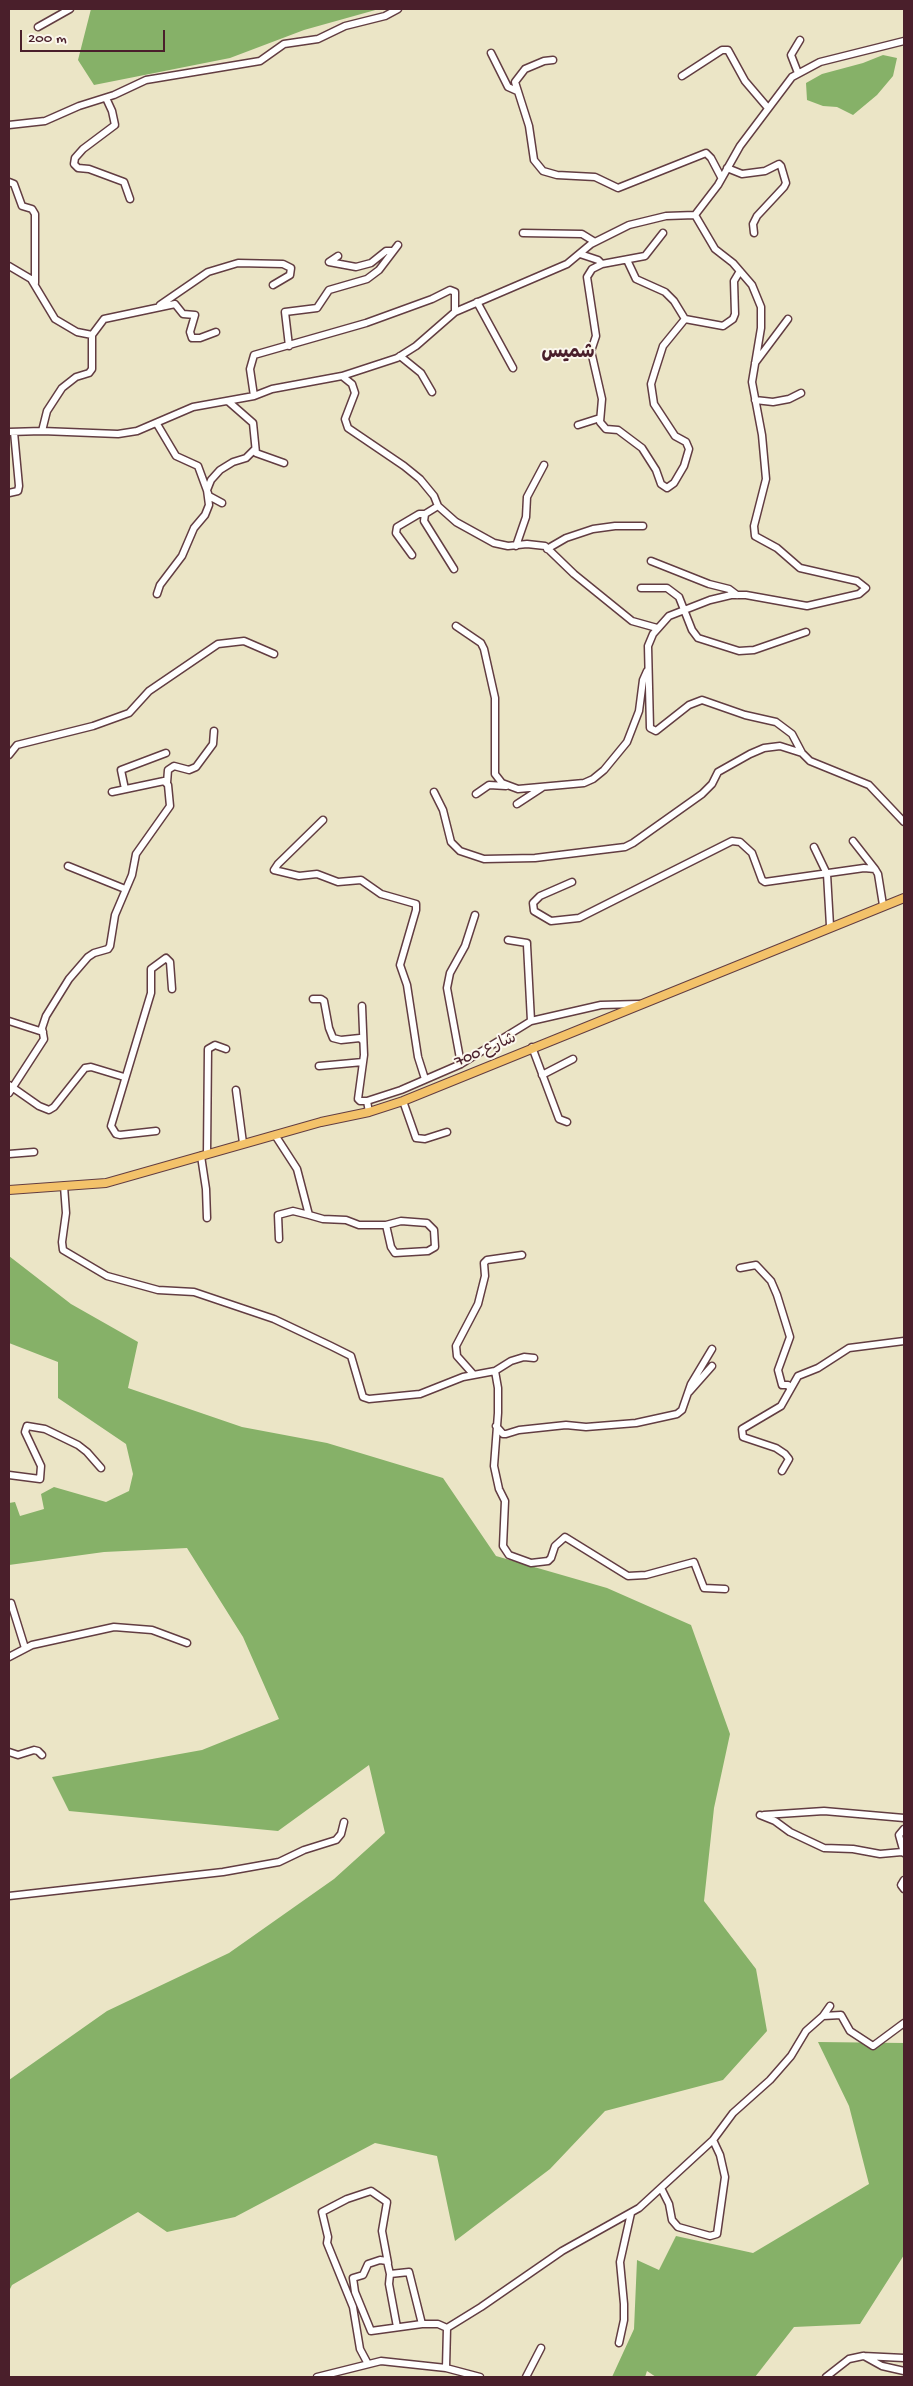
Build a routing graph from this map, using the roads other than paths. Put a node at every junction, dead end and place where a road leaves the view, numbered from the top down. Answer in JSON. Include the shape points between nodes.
{"nodes":[{"id":1,"x":70,"y":9,"type":"edge"},
{"id":2,"x":398,"y":9,"type":"edge"},
{"id":3,"x":38,"y":27,"type":"dead end"},
{"id":4,"x":800,"y":40,"type":"dead end"},
{"id":5,"x":904,"y":41,"type":"edge"},
{"id":6,"x":491,"y":53,"type":"dead end"},
{"id":7,"x":553,"y":60,"type":"dead end"},
{"id":8,"x":798,"y":73,"type":"junction"},
{"id":9,"x":682,"y":76,"type":"dead end"},
{"id":10,"x":517,"y":91,"type":"junction"},
{"id":11,"x":106,"y":98,"type":"junction"},
{"id":12,"x":768,"y":108,"type":"junction"},
{"id":13,"x":9,"y":125,"type":"edge"},
{"id":14,"x":727,"y":168,"type":"junction"},
{"id":15,"x":721,"y":177,"type":"junction"},
{"id":16,"x":9,"y":182,"type":"edge"},
{"id":17,"x":130,"y":199,"type":"dead end"},
{"id":18,"x":695,"y":215,"type":"junction"},
{"id":19,"x":523,"y":233,"type":"dead end"},
{"id":20,"x":663,"y":233,"type":"dead end"},
{"id":21,"x":754,"y":233,"type":"dead end"},
{"id":22,"x":595,"y":242,"type":"junction"},
{"id":23,"x":398,"y":245,"type":"dead end"},
{"id":24,"x":392,"y":252,"type":"junction"},
{"id":25,"x":580,"y":254,"type":"junction"},
{"id":26,"x":338,"y":256,"type":"dead end"},
{"id":27,"x":627,"y":260,"type":"junction"},
{"id":28,"x":602,"y":264,"type":"junction"},
{"id":29,"x":9,"y":266,"type":"edge"},
{"id":30,"x":740,"y":271,"type":"junction"},
{"id":31,"x":35,"y":283,"type":"junction"},
{"id":32,"x":273,"y":285,"type":"dead end"},
{"id":33,"x":476,"y":302,"type":"junction"},
{"id":34,"x":157,"y":307,"type":"junction"},
{"id":35,"x":455,"y":312,"type":"junction"},
{"id":36,"x":685,"y":319,"type":"junction"},
{"id":37,"x":788,"y":319,"type":"dead end"},
{"id":38,"x":216,"y":332,"type":"dead end"},
{"id":39,"x":92,"y":335,"type":"junction"},
{"id":40,"x":289,"y":346,"type":"junction"},
{"id":41,"x":400,"y":356,"type":"junction"},
{"id":42,"x":754,"y":364,"type":"junction"},
{"id":43,"x":513,"y":368,"type":"dead end"},
{"id":44,"x":342,"y":376,"type":"junction"},
{"id":45,"x":432,"y":392,"type":"dead end"},
{"id":46,"x":801,"y":393,"type":"dead end"},
{"id":47,"x":254,"y":396,"type":"junction"},
{"id":48,"x":755,"y":400,"type":"junction"},
{"id":49,"x":229,"y":402,"type":"junction"},
{"id":50,"x":600,"y":418,"type":"junction"},
{"id":51,"x":157,"y":424,"type":"junction"},
{"id":52,"x":578,"y":425,"type":"dead end"},
{"id":53,"x":42,"y":431,"type":"junction"},
{"id":54,"x":11,"y":432,"type":"edge"},
{"id":55,"x":254,"y":450,"type":"junction"},
{"id":56,"x":284,"y":463,"type":"dead end"},
{"id":57,"x":544,"y":465,"type":"dead end"},
{"id":58,"x":206,"y":490,"type":"junction"},
{"id":59,"x":9,"y":493,"type":"edge"},
{"id":60,"x":222,"y":503,"type":"dead end"},
{"id":61,"x":438,"y":506,"type":"junction"},
{"id":62,"x":426,"y":514,"type":"junction"},
{"id":63,"x":643,"y":526,"type":"dead end"},
{"id":64,"x":516,"y":546,"type":"junction"},
{"id":65,"x":547,"y":549,"type":"junction"},
{"id":66,"x":412,"y":555,"type":"dead end"},
{"id":67,"x":651,"y":560,"type":"dead end"},
{"id":68,"x":454,"y":569,"type":"dead end"},
{"id":69,"x":641,"y":588,"type":"dead end"},
{"id":70,"x":157,"y":594,"type":"dead end"},
{"id":71,"x":737,"y":595,"type":"junction"},
{"id":72,"x":684,"y":611,"type":"junction"},
{"id":73,"x":456,"y":626,"type":"dead end"},
{"id":74,"x":657,"y":628,"type":"junction"},
{"id":75,"x":806,"y":632,"type":"dead end"},
{"id":76,"x":274,"y":654,"type":"dead end"},
{"id":77,"x":648,"y":670,"type":"junction"},
{"id":78,"x":214,"y":731,"type":"dead end"},
{"id":79,"x":166,"y":753,"type":"dead end"},
{"id":80,"x":802,"y":753,"type":"junction"},
{"id":81,"x":9,"y":755,"type":"edge"},
{"id":82,"x":167,"y":783,"type":"junction"},
{"id":83,"x":545,"y":786,"type":"junction"},
{"id":84,"x":512,"y":787,"type":"junction"},
{"id":85,"x":125,"y":790,"type":"junction"},
{"id":86,"x":112,"y":792,"type":"dead end"},
{"id":87,"x":434,"y":792,"type":"dead end"},
{"id":88,"x":476,"y":794,"type":"dead end"},
{"id":89,"x":517,"y":804,"type":"dead end"},
{"id":90,"x":323,"y":820,"type":"dead end"},
{"id":91,"x":904,"y":822,"type":"edge"},
{"id":92,"x":853,"y":841,"type":"dead end"},
{"id":93,"x":814,"y":847,"type":"dead end"},
{"id":94,"x":68,"y":866,"type":"dead end"},
{"id":95,"x":875,"y":869,"type":"junction"},
{"id":96,"x":827,"y":874,"type":"junction"},
{"id":97,"x":572,"y":882,"type":"dead end"},
{"id":98,"x":125,"y":890,"type":"junction"},
{"id":99,"x":904,"y":898,"type":"edge"},
{"id":100,"x":883,"y":905,"type":"junction"},
{"id":101,"x":475,"y":915,"type":"dead end"},
{"id":102,"x":830,"y":926,"type":"junction"},
{"id":103,"x":508,"y":940,"type":"dead end"},
{"id":104,"x":172,"y":989,"type":"dead end"},
{"id":105,"x":313,"y":999,"type":"dead end"},
{"id":106,"x":643,"y":1004,"type":"junction"},
{"id":107,"x":362,"y":1006,"type":"dead end"},
{"id":108,"x":9,"y":1021,"type":"edge"},
{"id":109,"x":531,"y":1022,"type":"junction"},
{"id":110,"x":43,"y":1032,"type":"junction"},
{"id":111,"x":363,"y":1041,"type":"junction"},
{"id":112,"x":532,"y":1047,"type":"junction"},
{"id":113,"x":226,"y":1049,"type":"dead end"},
{"id":114,"x":573,"y":1059,"type":"dead end"},
{"id":115,"x":363,"y":1062,"type":"junction"},
{"id":116,"x":461,"y":1064,"type":"junction"},
{"id":117,"x":319,"y":1066,"type":"dead end"},
{"id":118,"x":542,"y":1074,"type":"junction"},
{"id":119,"x":124,"y":1077,"type":"junction"},
{"id":120,"x":425,"y":1079,"type":"junction"},
{"id":121,"x":10,"y":1088,"type":"edge"},
{"id":122,"x":236,"y":1090,"type":"dead end"},
{"id":123,"x":366,"y":1101,"type":"junction"},
{"id":124,"x":402,"y":1101,"type":"junction"},
{"id":125,"x":369,"y":1112,"type":"junction"},
{"id":126,"x":567,"y":1122,"type":"dead end"},
{"id":127,"x":156,"y":1131,"type":"dead end"},
{"id":128,"x":446,"y":1132,"type":"dead end"},
{"id":129,"x":276,"y":1135,"type":"junction"},
{"id":130,"x":243,"y":1143,"type":"junction"},
{"id":131,"x":34,"y":1152,"type":"dead end"},
{"id":132,"x":9,"y":1154,"type":"edge"},
{"id":133,"x":204,"y":1155,"type":"junction"},
{"id":134,"x":64,"y":1186,"type":"junction"},
{"id":135,"x":9,"y":1190,"type":"edge"},
{"id":136,"x":309,"y":1215,"type":"junction"},
{"id":137,"x":207,"y":1218,"type":"dead end"},
{"id":138,"x":386,"y":1225,"type":"junction"},
{"id":139,"x":279,"y":1238,"type":"dead end"},
{"id":140,"x":522,"y":1255,"type":"dead end"},
{"id":141,"x":740,"y":1268,"type":"dead end"},
{"id":142,"x":904,"y":1341,"type":"edge"},
{"id":143,"x":712,"y":1348,"type":"dead end"},
{"id":144,"x":534,"y":1358,"type":"dead end"},
{"id":145,"x":712,"y":1366,"type":"dead end"},
{"id":146,"x":495,"y":1371,"type":"junction"},
{"id":147,"x":473,"y":1374,"type":"junction"},
{"id":148,"x":790,"y":1388,"type":"junction"},
{"id":149,"x":689,"y":1392,"type":"junction"},
{"id":150,"x":496,"y":1426,"type":"junction"},
{"id":151,"x":101,"y":1468,"type":"dead end"},
{"id":152,"x":782,"y":1471,"type":"dead end"},
{"id":153,"x":9,"y":1475,"type":"edge"},
{"id":154,"x":725,"y":1589,"type":"dead end"},
{"id":155,"x":11,"y":1603,"type":"dead end"},
{"id":156,"x":187,"y":1643,"type":"dead end"},
{"id":157,"x":25,"y":1648,"type":"junction"},
{"id":158,"x":9,"y":1657,"type":"edge"},
{"id":159,"x":9,"y":1752,"type":"edge"},
{"id":160,"x":42,"y":1755,"type":"dead end"},
{"id":161,"x":904,"y":1818,"type":"edge"},
{"id":162,"x":344,"y":1822,"type":"dead end"},
{"id":163,"x":904,"y":1829,"type":"edge"},
{"id":164,"x":903,"y":1852,"type":"edge"},
{"id":165,"x":904,"y":1880,"type":"edge"},
{"id":166,"x":904,"y":1889,"type":"edge"},
{"id":167,"x":9,"y":1896,"type":"edge"},
{"id":168,"x":830,"y":2006,"type":"dead end"},
{"id":169,"x":823,"y":2016,"type":"junction"},
{"id":170,"x":904,"y":2023,"type":"edge"},
{"id":171,"x":712,"y":2140,"type":"junction"},
{"id":172,"x":661,"y":2188,"type":"junction"},
{"id":173,"x":631,"y":2213,"type":"junction"},
{"id":174,"x":388,"y":2263,"type":"junction"},
{"id":175,"x":390,"y":2274,"type":"junction"},
{"id":176,"x":422,"y":2324,"type":"junction"},
{"id":177,"x":397,"y":2327,"type":"junction"},
{"id":178,"x":446,"y":2328,"type":"junction"},
{"id":179,"x":619,"y":2343,"type":"dead end"},
{"id":180,"x":541,"y":2348,"type":"dead end"},
{"id":181,"x":863,"y":2356,"type":"junction"},
{"id":182,"x":904,"y":2358,"type":"edge"},
{"id":183,"x":368,"y":2364,"type":"junction"},
{"id":184,"x":446,"y":2368,"type":"junction"},
{"id":185,"x":904,"y":2371,"type":"edge"},
{"id":186,"x":317,"y":2377,"type":"edge"},
{"id":187,"x":480,"y":2377,"type":"edge"},
{"id":188,"x":526,"y":2377,"type":"edge"},
{"id":189,"x":826,"y":2377,"type":"edge"}],
"edges":[{"from":1,"to":3,"type":"street"},
{"from":2,"to":11,"type":"street","via":[[385,16],[345,26],[318,39],[284,44],[260,61],[146,80]]},
{"from":4,"to":8,"type":"street","via":[[791,55]]},
{"from":5,"to":8,"type":"street","via":[[820,62]]},
{"from":6,"to":10,"type":"street","via":[[508,87]]},
{"from":7,"to":10,"type":"street","via":[[533,65],[520,73],[515,79]]},
{"from":8,"to":12,"type":"street"},
{"from":9,"to":12,"type":"street","via":[[722,50],[728,50],[745,81]]},
{"from":10,"to":15,"type":"street","via":[[530,126],[534,160],[546,173],[591,177],[618,188],[706,154],[712,158]]},
{"from":11,"to":13,"type":"street","via":[[45,121]]},
{"from":11,"to":17,"type":"street","via":[[115,125],[83,149],[74,164],[124,182]]},
{"from":12,"to":14,"type":"street"},
{"from":14,"to":15,"type":"street"},
{"from":14,"to":21,"type":"street","via":[[742,174],[780,166],[784,187],[757,216],[753,224]]},
{"from":15,"to":18,"type":"street"},
{"from":16,"to":31,"type":"street","via":[[14,184],[22,206],[32,209],[35,214]]},
{"from":18,"to":22,"type":"street","via":[[666,216],[638,222]]},
{"from":18,"to":30,"type":"street","via":[[715,248]]},
{"from":19,"to":22,"type":"street","via":[[582,234]]},
{"from":20,"to":27,"type":"street","via":[[645,256]]},
{"from":22,"to":25,"type":"street"},
{"from":23,"to":24,"type":"street"},
{"from":24,"to":26,"type":"street","via":[[386,251],[371,263],[356,267],[329,262]]},
{"from":24,"to":40,"type":"street","via":[[379,270],[367,279],[327,292],[319,307],[285,312]]},
{"from":25,"to":28,"type":"street"},
{"from":25,"to":33,"type":"street","via":[[564,266]]},
{"from":27,"to":28,"type":"street"},
{"from":27,"to":36,"type":"street","via":[[636,279],[665,292]]},
{"from":28,"to":50,"type":"street","via":[[592,268],[587,277],[596,336],[592,351],[602,399]]},
{"from":29,"to":31,"type":"street"},
{"from":30,"to":36,"type":"street","via":[[734,281],[736,314],[729,323],[723,326]]},
{"from":30,"to":42,"type":"street","via":[[752,285],[761,307],[761,328]]},
{"from":31,"to":39,"type":"street","via":[[55,319],[72,330]]},
{"from":32,"to":34,"type":"street","via":[[290,274],[291,268],[283,264],[230,264],[208,272]]},
{"from":33,"to":35,"type":"street"},
{"from":33,"to":43,"type":"street"},
{"from":34,"to":38,"type":"street","via":[[175,304],[183,314],[194,314],[196,317],[190,334],[194,339]]},
{"from":34,"to":39,"type":"street","via":[[104,319]]},
{"from":35,"to":40,"type":"street","via":[[455,292],[450,290],[366,323]]},
{"from":35,"to":41,"type":"street"},
{"from":36,"to":50,"type":"street","via":[[663,346],[651,384],[658,412],[675,436],[689,446],[684,466],[672,486],[662,486],[642,448],[618,430],[602,427]]},
{"from":37,"to":42,"type":"street"},
{"from":39,"to":53,"type":"street","via":[[92,368],[62,388],[47,412]]},
{"from":40,"to":47,"type":"street","via":[[254,355],[250,369]]},
{"from":41,"to":44,"type":"street"},
{"from":41,"to":45,"type":"street","via":[[420,373]]},
{"from":42,"to":48,"type":"street"},
{"from":44,"to":47,"type":"street","via":[[272,389]]},
{"from":44,"to":61,"type":"street","via":[[352,384],[355,393],[345,419],[348,428],[420,478]]},
{"from":46,"to":48,"type":"street","via":[[773,402]]},
{"from":47,"to":49,"type":"street"},
{"from":48,"to":71,"type":"street","via":[[766,479],[754,526],[755,536],[777,548],[800,568],[858,581],[866,588],[860,594],[807,606]]},
{"from":49,"to":51,"type":"street","via":[[194,407]]},
{"from":49,"to":55,"type":"street","via":[[252,423]]},
{"from":50,"to":52,"type":"street"},
{"from":51,"to":53,"type":"street","via":[[137,432],[118,434]]},
{"from":51,"to":58,"type":"street","via":[[176,456],[198,466]]},
{"from":53,"to":54,"type":"street"},
{"from":54,"to":59,"type":"street","via":[[19,486],[18,490]]},
{"from":55,"to":56,"type":"street","via":[[260,456]]},
{"from":55,"to":58,"type":"street","via":[[246,458],[220,470]]},
{"from":57,"to":64,"type":"street","via":[[527,497],[526,517]]},
{"from":58,"to":60,"type":"street","via":[[209,496]]},
{"from":58,"to":70,"type":"street","via":[[209,504],[205,515],[194,528],[182,556]]},
{"from":61,"to":62,"type":"street"},
{"from":61,"to":64,"type":"street","via":[[464,528],[494,543]]},
{"from":62,"to":66,"type":"street","via":[[419,514],[397,527],[396,533]]},
{"from":62,"to":68,"type":"street","via":[[425,525]]},
{"from":63,"to":65,"type":"street","via":[[593,529],[566,538]]},
{"from":64,"to":65,"type":"street","via":[[538,544]]},
{"from":65,"to":74,"type":"street","via":[[632,621]]},
{"from":67,"to":71,"type":"street"},
{"from":69,"to":72,"type":"street","via":[[666,588],[679,597]]},
{"from":71,"to":72,"type":"street","via":[[714,598]]},
{"from":72,"to":74,"type":"street","via":[[669,616]]},
{"from":72,"to":75,"type":"street","via":[[698,638],[739,651],[754,650]]},
{"from":73,"to":84,"type":"street","via":[[481,643],[484,649],[495,698],[495,774],[502,783]]},
{"from":74,"to":77,"type":"street","via":[[648,646]]},
{"from":76,"to":81,"type":"street","via":[[244,640],[218,644],[149,691],[129,714],[17,745]]},
{"from":77,"to":80,"type":"street","via":[[652,731],[659,730],[689,705],[702,700],[782,725],[796,740]]},
{"from":77,"to":83,"type":"street","via":[[643,680],[641,703],[627,742],[612,763],[594,779],[584,783]]},
{"from":78,"to":82,"type":"street","via":[[213,744],[196,767],[189,770],[174,766],[168,770]]},
{"from":79,"to":85,"type":"street","via":[[122,770]]},
{"from":80,"to":87,"type":"street","via":[[780,746],[750,754],[718,772],[702,794],[625,847],[535,858],[484,859],[460,851],[451,842],[443,810]]},
{"from":80,"to":91,"type":"street","via":[[815,764],[876,789]]},
{"from":82,"to":85,"type":"street","via":[[161,781]]},
{"from":82,"to":98,"type":"street","via":[[170,806],[139,848]]},
{"from":83,"to":84,"type":"street"},
{"from":83,"to":89,"type":"street"},
{"from":84,"to":88,"type":"street","via":[[489,785]]},
{"from":85,"to":86,"type":"street"},
{"from":90,"to":120,"type":"street","via":[[274,870],[299,876],[317,874],[338,882],[362,880],[381,894],[416,904],[400,965],[407,985],[418,1057]]},
{"from":92,"to":95,"type":"street"},
{"from":93,"to":96,"type":"street"},
{"from":94,"to":98,"type":"street"},
{"from":95,"to":96,"type":"street"},
{"from":95,"to":100,"type":"street"},
{"from":96,"to":97,"type":"street","via":[[763,882],[752,853],[740,842],[732,841],[580,918],[551,921],[534,911],[533,903],[540,896]]},
{"from":96,"to":102,"type":"street"},
{"from":98,"to":110,"type":"street","via":[[115,915],[110,946],[88,957],[69,979],[46,1016]]},
{"from":99,"to":100,"type":"main road","name":"شارع 700"},
{"from":100,"to":102,"type":"main road","name":"شارع 700"},
{"from":101,"to":116,"type":"street","via":[[465,946],[450,973],[447,988]]},
{"from":102,"to":106,"type":"main road","name":"شارع 700"},
{"from":103,"to":109,"type":"street","via":[[527,943]]},
{"from":104,"to":119,"type":"street","via":[[170,962],[166,958],[151,969],[151,993]]},
{"from":105,"to":111,"type":"street","via":[[324,1002],[333,1038],[360,1038]]},
{"from":106,"to":109,"type":"street","via":[[601,1005]]},
{"from":106,"to":112,"type":"main road","name":"شارع 700"},
{"from":107,"to":111,"type":"street"},
{"from":108,"to":110,"type":"street"},
{"from":109,"to":116,"type":"street"},
{"from":110,"to":121,"type":"street","via":[[44,1039]]},
{"from":111,"to":115,"type":"street"},
{"from":112,"to":118,"type":"street"},
{"from":112,"to":124,"type":"main road","name":"شارع 700"},
{"from":113,"to":133,"type":"street","via":[[215,1045],[208,1050]]},
{"from":114,"to":118,"type":"street"},
{"from":115,"to":117,"type":"street"},
{"from":115,"to":123,"type":"street","via":[[358,1099]]},
{"from":116,"to":120,"type":"street"},
{"from":118,"to":126,"type":"street","via":[[559,1119]]},
{"from":119,"to":121,"type":"street","via":[[85,1068],[49,1110]]},
{"from":119,"to":127,"type":"street","via":[[113,1118],[114,1130],[120,1134]]},
{"from":120,"to":123,"type":"street"},
{"from":122,"to":130,"type":"street"},
{"from":123,"to":125,"type":"street"},
{"from":124,"to":125,"type":"main road","name":"شارع 700"},
{"from":124,"to":128,"type":"street","via":[[416,1138],[425,1139]]},
{"from":125,"to":129,"type":"main road","name":"شارع 700"},
{"from":129,"to":130,"type":"main road","name":"شارع 700"},
{"from":129,"to":136,"type":"street","via":[[297,1169]]},
{"from":130,"to":133,"type":"main road","name":"شارع 700"},
{"from":131,"to":132,"type":"street"},
{"from":133,"to":134,"type":"main road","name":"شارع 700","via":[[115,1180]]},
{"from":133,"to":137,"type":"street"},
{"from":134,"to":135,"type":"main road","name":"شارع 700"},
{"from":134,"to":147,"type":"street","via":[[63,1250],[107,1276],[158,1290],[194,1292],[274,1319],[331,1346],[351,1356],[363,1397],[420,1394]]},
{"from":136,"to":138,"type":"street","via":[[359,1225]]},
{"from":136,"to":139,"type":"street","via":[[293,1211],[278,1215]]},
{"from":138,"to":138,"type":"street","via":[[401,1222],[430,1224],[435,1232],[435,1247],[428,1251],[395,1253]]},
{"from":140,"to":147,"type":"street","via":[[484,1263],[485,1276],[478,1304],[456,1346],[457,1356]]},
{"from":141,"to":148,"type":"street","via":[[756,1265],[771,1281],[777,1295],[790,1337],[778,1370],[782,1385]]},
{"from":142,"to":148,"type":"street","via":[[849,1348],[818,1368],[798,1376]]},
{"from":143,"to":149,"type":"street"},
{"from":144,"to":146,"type":"street","via":[[511,1361]]},
{"from":145,"to":149,"type":"street"},
{"from":146,"to":147,"type":"street"},
{"from":146,"to":150,"type":"street","via":[[498,1388]]},
{"from":148,"to":152,"type":"street","via":[[780,1406],[746,1424],[741,1434],[743,1438],[785,1454],[789,1459]]},
{"from":149,"to":150,"type":"street","via":[[677,1414],[636,1423],[586,1427],[566,1425],[503,1434]]},
{"from":150,"to":154,"type":"street","via":[[494,1466],[505,1501],[504,1546],[511,1556],[531,1563],[548,1561],[555,1546],[565,1537],[628,1576],[646,1575],[694,1562],[704,1588]]},
{"from":151,"to":153,"type":"street","via":[[78,1446],[45,1429],[27,1426],[24,1432],[41,1466],[40,1479]]},
{"from":155,"to":157,"type":"street"},
{"from":156,"to":157,"type":"street","via":[[152,1630],[114,1627],[89,1630]]},
{"from":157,"to":158,"type":"street"},
{"from":159,"to":160,"type":"street","via":[[18,1755],[34,1750]]},
{"from":161,"to":164,"type":"street","via":[[824,1811],[760,1816],[824,1848],[853,1848],[880,1854]]},
{"from":162,"to":167,"type":"street","via":[[336,1840],[278,1862],[223,1872]]},
{"from":163,"to":164,"type":"street","via":[[899,1836]]},
{"from":165,"to":166,"type":"street","via":[[901,1885]]},
{"from":168,"to":169,"type":"street"},
{"from":169,"to":170,"type":"street","via":[[842,2015],[848,2028],[873,2046]]},
{"from":169,"to":171,"type":"street","via":[[806,2031],[782,2068],[733,2113]]},
{"from":171,"to":172,"type":"street"},
{"from":171,"to":172,"type":"street","via":[[720,2155],[725,2177],[717,2234],[710,2236],[678,2226],[672,2220]]},
{"from":172,"to":173,"type":"street"},
{"from":173,"to":178,"type":"street","via":[[562,2251],[481,2308]]},
{"from":173,"to":179,"type":"street","via":[[620,2262],[624,2320]]},
{"from":174,"to":175,"type":"street"},
{"from":174,"to":177,"type":"street","via":[[380,2260],[368,2264],[363,2275],[352,2280],[369,2329]]},
{"from":174,"to":183,"type":"street","via":[[382,2231],[387,2202],[371,2191],[347,2198],[322,2212],[327,2243],[353,2307],[360,2350]]},
{"from":175,"to":176,"type":"street","via":[[410,2273]]},
{"from":175,"to":177,"type":"street","via":[[388,2284]]},
{"from":176,"to":177,"type":"street"},
{"from":176,"to":178,"type":"street","via":[[438,2324]]},
{"from":178,"to":184,"type":"street"},
{"from":180,"to":188,"type":"street"},
{"from":181,"to":182,"type":"street"},
{"from":181,"to":185,"type":"street","via":[[882,2366]]},
{"from":181,"to":189,"type":"street","via":[[849,2359]]},
{"from":183,"to":184,"type":"street","via":[[382,2361]]},
{"from":183,"to":186,"type":"street"},
{"from":184,"to":187,"type":"street"}]}
